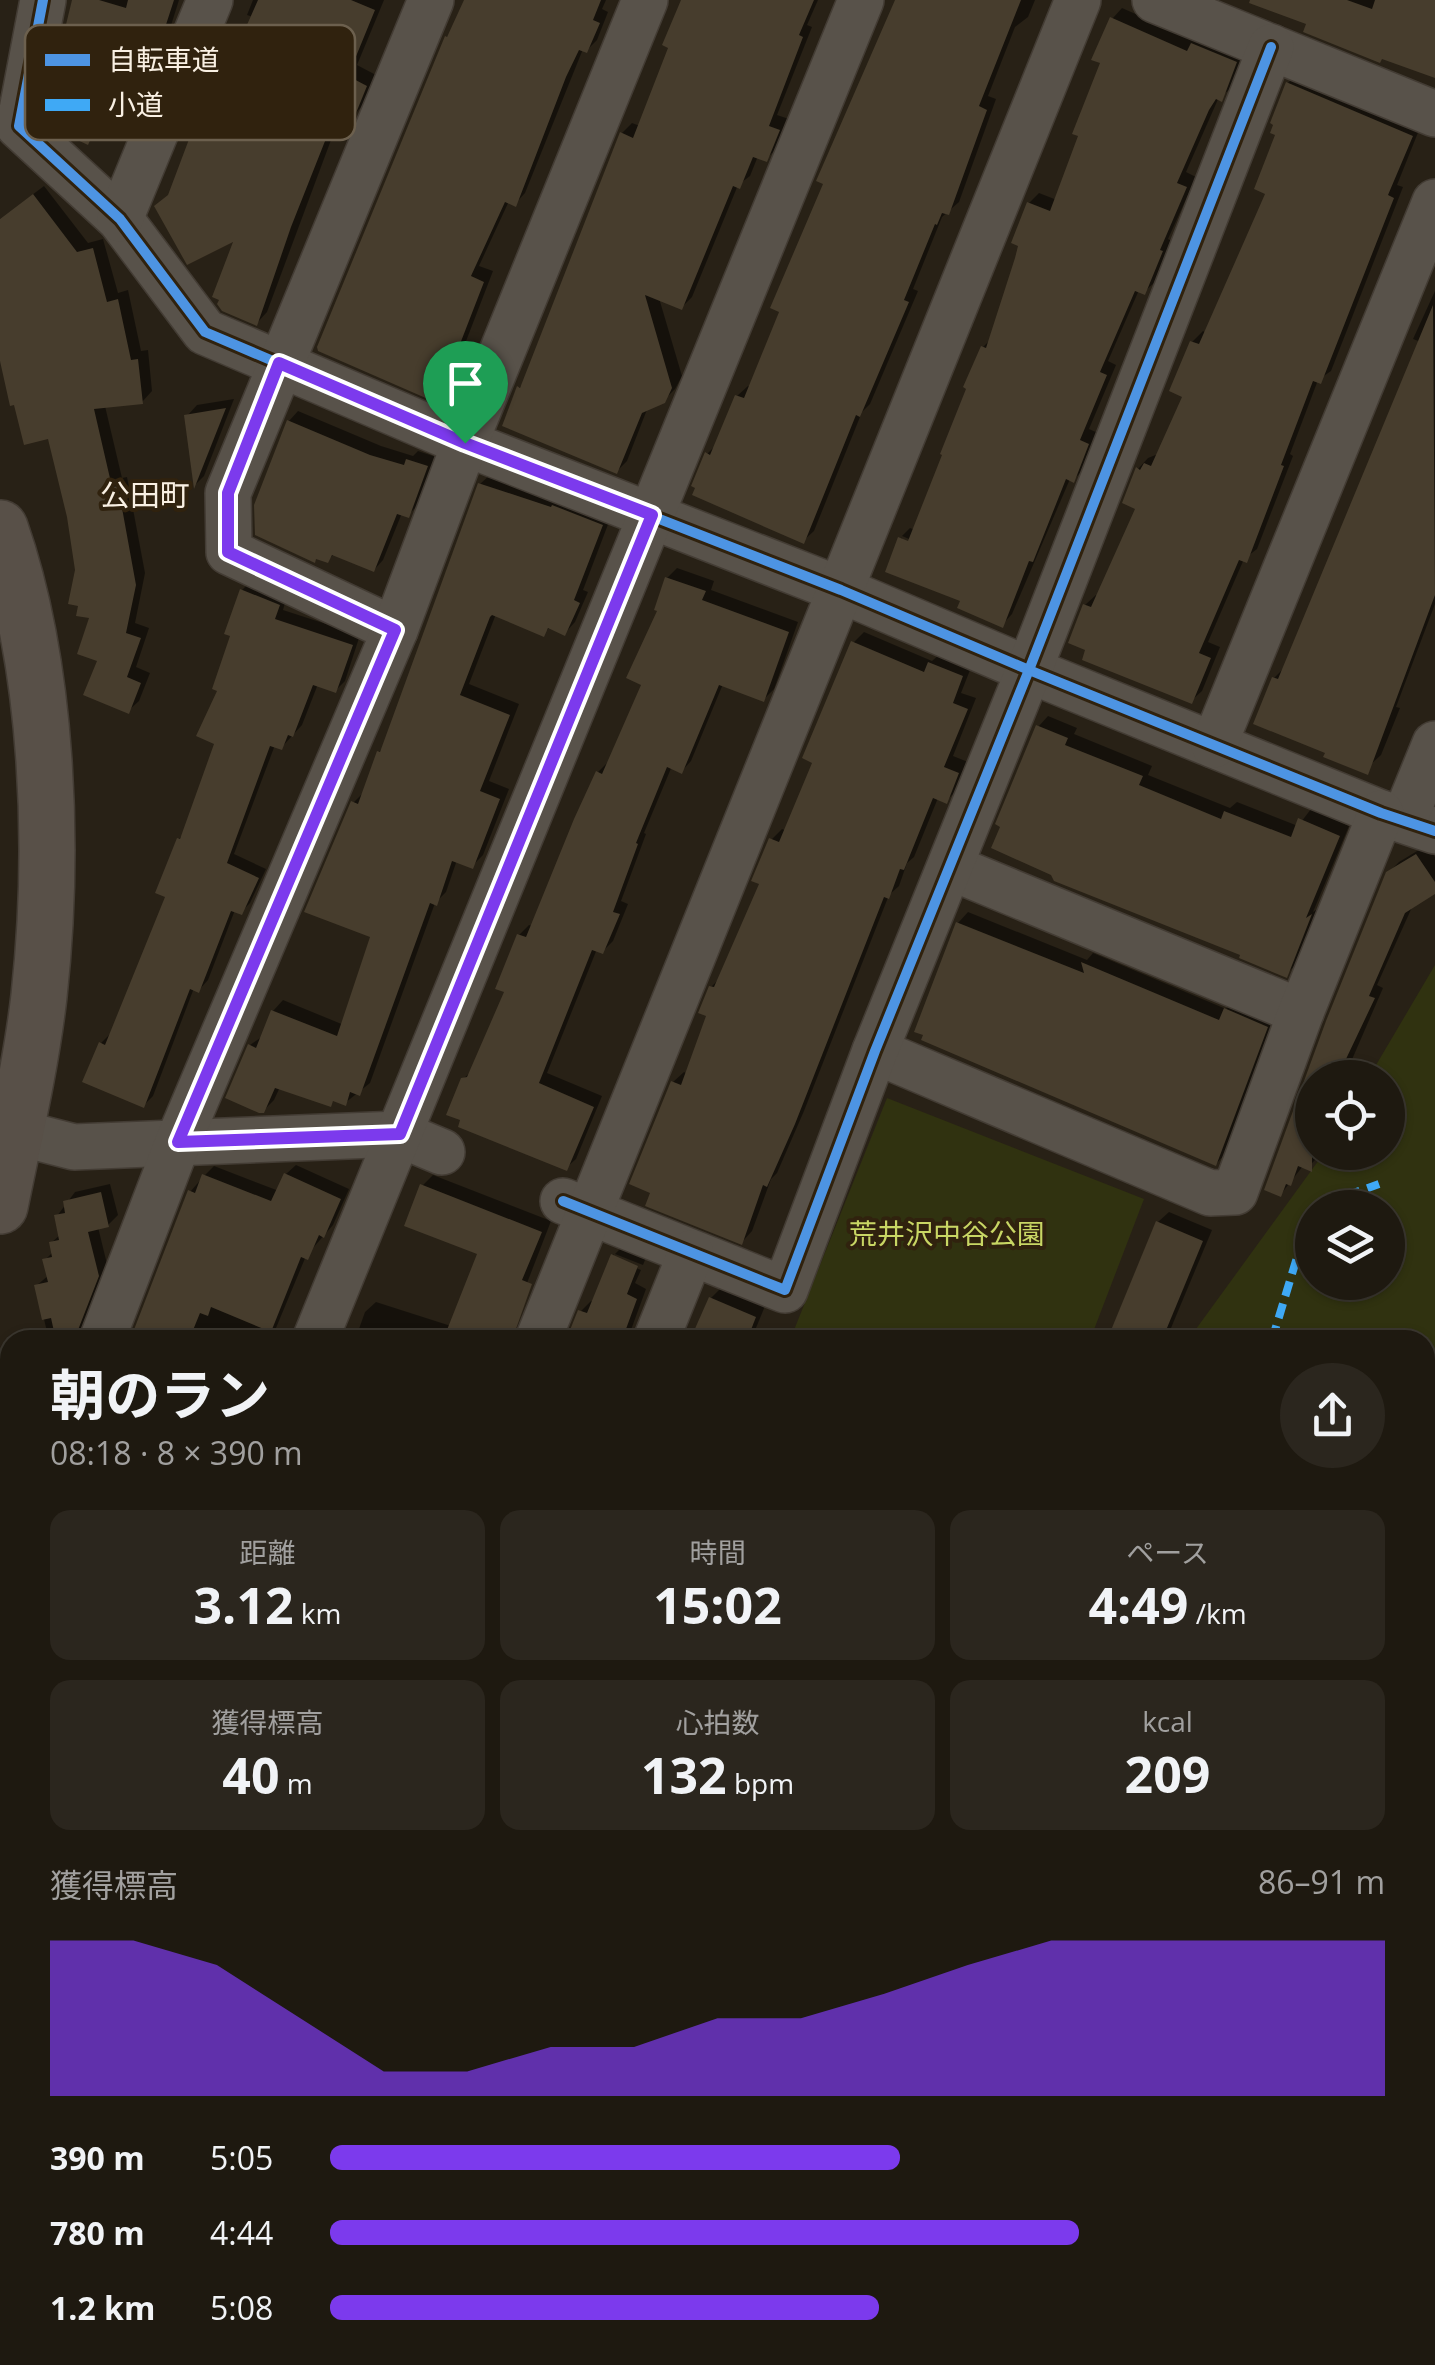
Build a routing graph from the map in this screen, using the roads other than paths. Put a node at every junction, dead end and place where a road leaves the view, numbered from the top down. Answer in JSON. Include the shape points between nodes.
{"nodes":[{"id":1,"x":44,"y":0,"type":"edge"},
{"id":2,"x":210,"y":0,"type":"edge"},
{"id":3,"x":431,"y":0,"type":"edge"},
{"id":4,"x":645,"y":0,"type":"edge"},
{"id":5,"x":861,"y":0,"type":"edge"},
{"id":6,"x":1078,"y":0,"type":"edge"},
{"id":7,"x":1155,"y":0,"type":"edge"},
{"id":8,"x":39,"y":25,"type":"edge"},
{"id":9,"x":200,"y":25,"type":"edge"},
{"id":10,"x":1271,"y":47,"type":"junction"},
{"id":11,"x":25,"y":96,"type":"edge"},
{"id":12,"x":1435,"y":114,"type":"edge"},
{"id":13,"x":25,"y":132,"type":"edge"},
{"id":14,"x":34,"y":140,"type":"edge"},
{"id":15,"x":152,"y":140,"type":"edge"},
{"id":16,"x":1435,"y":202,"type":"edge"},
{"id":17,"x":120,"y":219,"type":"junction"},
{"id":18,"x":279,"y":363,"type":"junction"},
{"id":19,"x":465,"y":443,"type":"junction"},
{"id":20,"x":652,"y":515,"type":"junction"},
{"id":21,"x":0,"y":528,"type":"edge"},
{"id":22,"x":842,"y":590,"type":"junction"},
{"id":23,"x":395,"y":630,"type":"junction"},
{"id":24,"x":1029,"y":670,"type":"junction"},
{"id":25,"x":1435,"y":744,"type":"edge"},
{"id":26,"x":1214,"y":745,"type":"junction"},
{"id":27,"x":1407,"y":822,"type":"edge"},
{"id":28,"x":950,"y":867,"type":"junction"},
{"id":29,"x":1301,"y":1012,"type":"junction"},
{"id":30,"x":874,"y":1051,"type":"junction"},
{"id":31,"x":7,"y":1130,"type":"edge"},
{"id":32,"x":400,"y":1134,"type":"junction"},
{"id":33,"x":178,"y":1142,"type":"junction"},
{"id":34,"x":442,"y":1152,"type":"dead end"},
{"id":35,"x":0,"y":1206,"type":"edge"},
{"id":36,"x":577,"y":1206,"type":"junction"},
{"id":37,"x":691,"y":1253,"type":"junction"},
{"id":38,"x":106,"y":1330,"type":"edge"},
{"id":39,"x":318,"y":1330,"type":"edge"},
{"id":40,"x":541,"y":1330,"type":"edge"},
{"id":41,"x":660,"y":1330,"type":"edge"}],
"edges":[{"from":1,"to":8,"type":"street"},
{"from":2,"to":9,"type":"street"},
{"from":3,"to":18,"type":"street"},
{"from":4,"to":19,"type":"street"},
{"from":5,"to":20,"type":"street"},
{"from":6,"to":22,"type":"street"},
{"from":7,"to":10,"type":"street"},
{"from":10,"to":12,"type":"street"},
{"from":10,"to":24,"type":"street"},
{"from":11,"to":13,"type":"street","via":[[19,126]]},
{"from":14,"to":17,"type":"street"},
{"from":15,"to":17,"type":"street"},
{"from":16,"to":26,"type":"street"},
{"from":17,"to":18,"type":"street","via":[[205,332]]},
{"from":18,"to":19,"type":"street"},
{"from":18,"to":23,"type":"street","via":[[228,493],[228,552]]},
{"from":19,"to":20,"type":"street"},
{"from":19,"to":23,"type":"street"},
{"from":20,"to":22,"type":"street"},
{"from":20,"to":32,"type":"street"},
{"from":21,"to":31,"type":"street","via":[[34,672],[47,897],[38,1000]]},
{"from":22,"to":24,"type":"street"},
{"from":22,"to":36,"type":"street"},
{"from":23,"to":33,"type":"street"},
{"from":24,"to":26,"type":"street"},
{"from":24,"to":28,"type":"street"},
{"from":25,"to":27,"type":"street"},
{"from":26,"to":27,"type":"street"},
{"from":27,"to":29,"type":"street"},
{"from":28,"to":29,"type":"street"},
{"from":28,"to":30,"type":"street"},
{"from":29,"to":30,"type":"street","via":[[1235,1192],[1210,1193]]},
{"from":30,"to":37,"type":"street","via":[[785,1290]]},
{"from":31,"to":33,"type":"street","via":[[74,1147]]},
{"from":31,"to":35,"type":"street"},
{"from":32,"to":33,"type":"street"},
{"from":32,"to":34,"type":"street"},
{"from":32,"to":39,"type":"street"},
{"from":33,"to":38,"type":"street"},
{"from":36,"to":37,"type":"street"},
{"from":36,"to":40,"type":"street"},
{"from":37,"to":41,"type":"street"}]}
